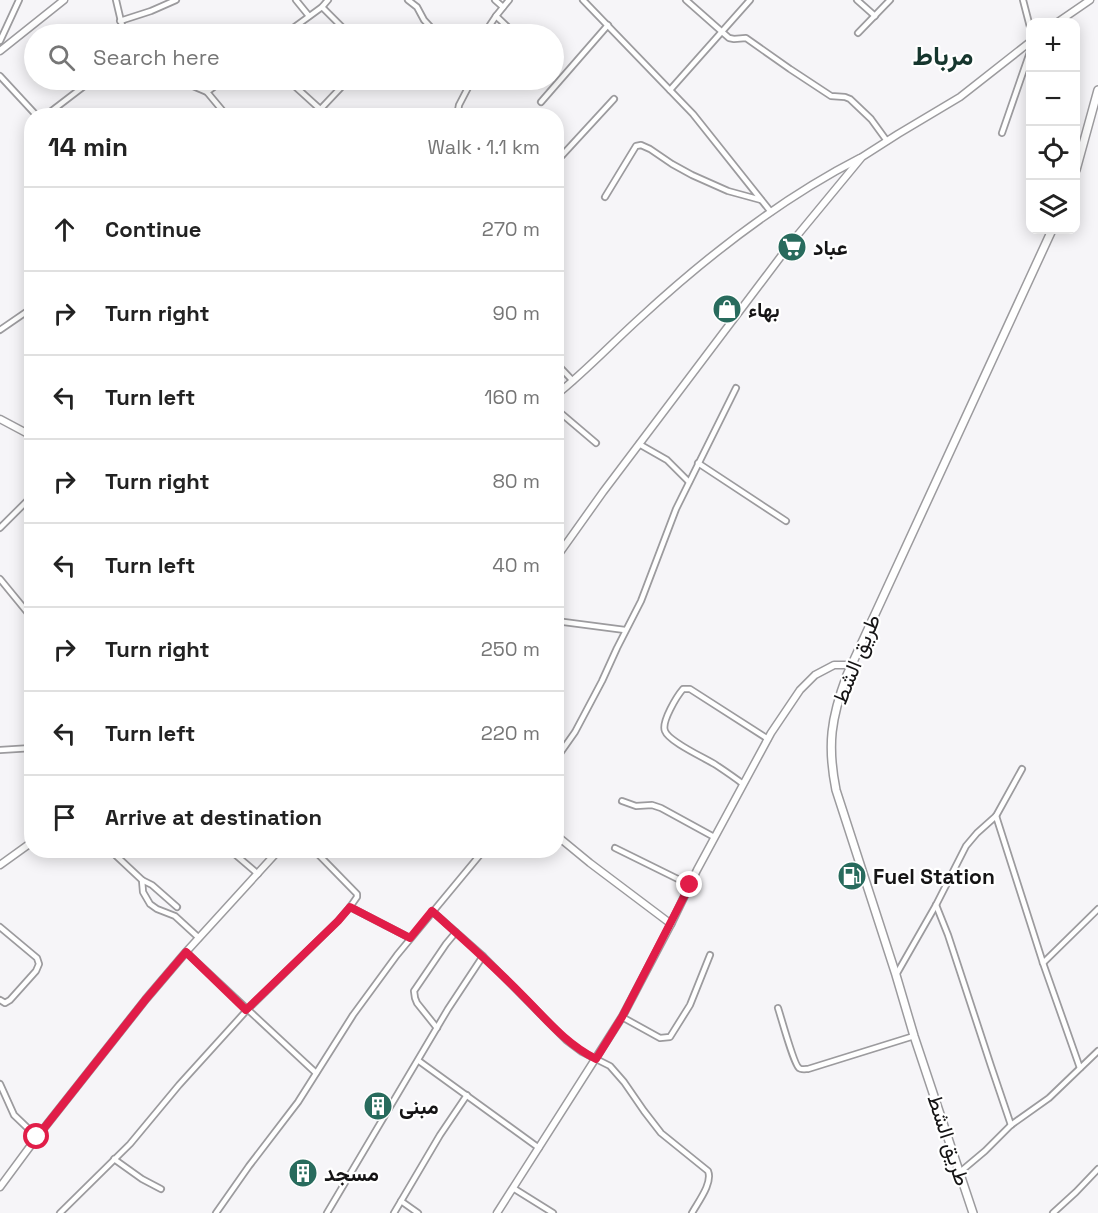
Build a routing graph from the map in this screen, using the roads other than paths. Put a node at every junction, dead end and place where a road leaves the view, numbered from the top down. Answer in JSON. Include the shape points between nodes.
{"nodes":[{"id":1,"x":19,"y":0,"type":"edge"},
{"id":2,"x":64,"y":0,"type":"edge"},
{"id":3,"x":116,"y":0,"type":"edge"},
{"id":4,"x":176,"y":0,"type":"edge"},
{"id":5,"x":296,"y":0,"type":"edge"},
{"id":6,"x":328,"y":0,"type":"edge"},
{"id":7,"x":408,"y":0,"type":"edge"},
{"id":8,"x":495,"y":0,"type":"edge"},
{"id":9,"x":509,"y":0,"type":"edge"},
{"id":10,"x":583,"y":0,"type":"edge"},
{"id":11,"x":750,"y":0,"type":"edge"},
{"id":12,"x":857,"y":0,"type":"edge"},
{"id":13,"x":890,"y":0,"type":"edge"},
{"id":14,"x":1023,"y":0,"type":"edge"},
{"id":15,"x":1090,"y":0,"type":"edge"},
{"id":16,"x":690,"y":1,"type":"edge"},
{"id":17,"x":503,"y":7,"type":"junction"},
{"id":18,"x":322,"y":8,"type":"junction"},
{"id":19,"x":309,"y":16,"type":"junction"},
{"id":20,"x":496,"y":16,"type":"junction"},
{"id":21,"x":875,"y":16,"type":"junction"},
{"id":22,"x":1028,"y":18,"type":"edge"},
{"id":23,"x":1064,"y":18,"type":"edge"},
{"id":24,"x":120,"y":21,"type":"junction"},
{"id":25,"x":34,"y":24,"type":"edge"},
{"id":26,"x":121,"y":24,"type":"edge"},
{"id":27,"x":298,"y":24,"type":"edge"},
{"id":28,"x":339,"y":24,"type":"edge"},
{"id":29,"x":428,"y":24,"type":"edge"},
{"id":30,"x":491,"y":24,"type":"edge"},
{"id":31,"x":504,"y":24,"type":"edge"},
{"id":32,"x":608,"y":25,"type":"junction"},
{"id":33,"x":24,"y":32,"type":"edge"},
{"id":34,"x":721,"y":32,"type":"junction"},
{"id":35,"x":858,"y":33,"type":"dead end"},
{"id":36,"x":0,"y":42,"type":"edge"},
{"id":37,"x":1026,"y":45,"type":"edge"},
{"id":38,"x":0,"y":51,"type":"edge"},
{"id":39,"x":1026,"y":64,"type":"edge"},
{"id":40,"x":0,"y":76,"type":"edge"},
{"id":41,"x":564,"y":76,"type":"edge"},
{"id":42,"x":79,"y":90,"type":"edge"},
{"id":43,"x":202,"y":90,"type":"edge"},
{"id":44,"x":210,"y":90,"type":"edge"},
{"id":45,"x":299,"y":90,"type":"edge"},
{"id":46,"x":338,"y":90,"type":"edge"},
{"id":47,"x":467,"y":90,"type":"edge"},
{"id":48,"x":551,"y":90,"type":"edge"},
{"id":49,"x":670,"y":90,"type":"junction"},
{"id":50,"x":1098,"y":90,"type":"edge"},
{"id":51,"x":207,"y":92,"type":"junction"},
{"id":52,"x":614,"y":99,"type":"dead end"},
{"id":53,"x":541,"y":102,"type":"dead end"},
{"id":54,"x":30,"y":108,"type":"edge"},
{"id":55,"x":55,"y":108,"type":"edge"},
{"id":56,"x":220,"y":108,"type":"edge"},
{"id":57,"x":319,"y":108,"type":"edge"},
{"id":58,"x":321,"y":108,"type":"edge"},
{"id":59,"x":458,"y":108,"type":"edge"},
{"id":60,"x":1002,"y":133,"type":"dead end"},
{"id":61,"x":887,"y":141,"type":"junction"},
{"id":62,"x":564,"y":153,"type":"edge"},
{"id":63,"x":1080,"y":155,"type":"edge"},
{"id":64,"x":862,"y":157,"type":"junction"},
{"id":65,"x":605,"y":197,"type":"dead end"},
{"id":66,"x":760,"y":200,"type":"junction"},
{"id":67,"x":771,"y":212,"type":"junction"},
{"id":68,"x":1050,"y":234,"type":"edge"},
{"id":69,"x":24,"y":314,"type":"edge"},
{"id":70,"x":0,"y":330,"type":"edge"},
{"id":71,"x":564,"y":371,"type":"edge"},
{"id":72,"x":573,"y":381,"type":"junction"},
{"id":73,"x":564,"y":388,"type":"edge"},
{"id":74,"x":736,"y":388,"type":"dead end"},
{"id":75,"x":564,"y":417,"type":"edge"},
{"id":76,"x":0,"y":419,"type":"edge"},
{"id":77,"x":24,"y":432,"type":"edge"},
{"id":78,"x":596,"y":443,"type":"dead end"},
{"id":79,"x":639,"y":444,"type":"junction"},
{"id":80,"x":698,"y":463,"type":"junction"},
{"id":81,"x":689,"y":482,"type":"junction"},
{"id":82,"x":24,"y":504,"type":"edge"},
{"id":83,"x":786,"y":521,"type":"dead end"},
{"id":84,"x":0,"y":528,"type":"edge"},
{"id":85,"x":564,"y":547,"type":"edge"},
{"id":86,"x":0,"y":579,"type":"edge"},
{"id":87,"x":24,"y":608,"type":"edge"},
{"id":88,"x":564,"y":622,"type":"edge"},
{"id":89,"x":625,"y":630,"type":"junction"},
{"id":90,"x":851,"y":666,"type":"junction"},
{"id":91,"x":768,"y":739,"type":"junction"},
{"id":92,"x":24,"y":748,"type":"edge"},
{"id":93,"x":564,"y":748,"type":"edge"},
{"id":94,"x":0,"y":750,"type":"edge"},
{"id":95,"x":1022,"y":769,"type":"dead end"},
{"id":96,"x":743,"y":784,"type":"junction"},
{"id":97,"x":622,"y":801,"type":"dead end"},
{"id":98,"x":996,"y":816,"type":"junction"},
{"id":99,"x":714,"y":837,"type":"junction"},
{"id":100,"x":564,"y":842,"type":"edge"},
{"id":101,"x":24,"y":848,"type":"edge"},
{"id":102,"x":615,"y":848,"type":"dead end"},
{"id":103,"x":119,"y":858,"type":"edge"},
{"id":104,"x":239,"y":858,"type":"edge"},
{"id":105,"x":272,"y":858,"type":"edge"},
{"id":106,"x":322,"y":858,"type":"edge"},
{"id":107,"x":477,"y":858,"type":"edge"},
{"id":108,"x":0,"y":865,"type":"edge"},
{"id":109,"x":258,"y":874,"type":"junction"},
{"id":110,"x":142,"y":880,"type":"junction"},
{"id":111,"x":690,"y":885,"type":"junction"},
{"id":112,"x":936,"y":904,"type":"junction"},
{"id":113,"x":177,"y":907,"type":"dead end"},
{"id":114,"x":350,"y":907,"type":"junction"},
{"id":115,"x":1098,"y":909,"type":"edge"},
{"id":116,"x":432,"y":911,"type":"junction"},
{"id":117,"x":671,"y":924,"type":"junction"},
{"id":118,"x":0,"y":927,"type":"edge"},
{"id":119,"x":456,"y":932,"type":"junction"},
{"id":120,"x":199,"y":938,"type":"junction"},
{"id":121,"x":410,"y":938,"type":"junction"},
{"id":122,"x":186,"y":952,"type":"junction"},
{"id":123,"x":710,"y":954,"type":"dead end"},
{"id":124,"x":483,"y":956,"type":"junction"},
{"id":125,"x":1043,"y":963,"type":"junction"},
{"id":126,"x":896,"y":975,"type":"junction"},
{"id":127,"x":0,"y":1000,"type":"edge"},
{"id":128,"x":778,"y":1008,"type":"dead end"},
{"id":129,"x":246,"y":1010,"type":"junction"},
{"id":130,"x":622,"y":1017,"type":"junction"},
{"id":131,"x":437,"y":1029,"type":"junction"},
{"id":132,"x":914,"y":1036,"type":"junction"},
{"id":133,"x":1098,"y":1051,"type":"edge"},
{"id":134,"x":596,"y":1059,"type":"junction"},
{"id":135,"x":419,"y":1060,"type":"junction"},
{"id":136,"x":1080,"y":1068,"type":"junction"},
{"id":137,"x":316,"y":1073,"type":"junction"},
{"id":138,"x":0,"y":1084,"type":"edge"},
{"id":139,"x":467,"y":1095,"type":"junction"},
{"id":140,"x":1011,"y":1125,"type":"junction"},
{"id":141,"x":37,"y":1137,"type":"junction"},
{"id":142,"x":539,"y":1148,"type":"junction"},
{"id":143,"x":114,"y":1159,"type":"junction"},
{"id":144,"x":1098,"y":1169,"type":"edge"},
{"id":145,"x":960,"y":1172,"type":"junction"},
{"id":146,"x":1,"y":1182,"type":"edge"},
{"id":147,"x":513,"y":1188,"type":"junction"},
{"id":148,"x":161,"y":1189,"type":"dead end"},
{"id":149,"x":402,"y":1201,"type":"junction"},
{"id":150,"x":60,"y":1213,"type":"edge"},
{"id":151,"x":216,"y":1213,"type":"edge"},
{"id":152,"x":327,"y":1213,"type":"edge"},
{"id":153,"x":394,"y":1213,"type":"edge"},
{"id":154,"x":418,"y":1213,"type":"edge"},
{"id":155,"x":497,"y":1213,"type":"edge"},
{"id":156,"x":554,"y":1213,"type":"edge"},
{"id":157,"x":692,"y":1213,"type":"edge"},
{"id":158,"x":973,"y":1213,"type":"edge"},
{"id":159,"x":1053,"y":1213,"type":"edge"}],
"edges":[{"from":1,"to":36,"type":"street"},
{"from":2,"to":25,"type":"street"},
{"from":3,"to":24,"type":"street"},
{"from":4,"to":24,"type":"street"},
{"from":5,"to":19,"type":"street"},
{"from":6,"to":18,"type":"street"},
{"from":7,"to":29,"type":"street"},
{"from":8,"to":17,"type":"street"},
{"from":9,"to":17,"type":"street"},
{"from":10,"to":32,"type":"street"},
{"from":11,"to":34,"type":"street"},
{"from":12,"to":21,"type":"street"},
{"from":13,"to":21,"type":"street"},
{"from":14,"to":22,"type":"street"},
{"from":15,"to":23,"type":"street"},
{"from":16,"to":34,"type":"street"},
{"from":17,"to":20,"type":"street"},
{"from":18,"to":19,"type":"street"},
{"from":18,"to":28,"type":"street"},
{"from":19,"to":27,"type":"street"},
{"from":20,"to":30,"type":"street"},
{"from":20,"to":31,"type":"street"},
{"from":21,"to":35,"type":"street"},
{"from":24,"to":26,"type":"street"},
{"from":32,"to":41,"type":"street"},
{"from":32,"to":49,"type":"street"},
{"from":33,"to":38,"type":"street"},
{"from":34,"to":49,"type":"street"},
{"from":34,"to":61,"type":"street","via":[[729,38],[746,38],[831,96],[850,99]]},
{"from":37,"to":61,"type":"street","via":[[960,97]]},
{"from":39,"to":60,"type":"street"},
{"from":40,"to":54,"type":"street"},
{"from":42,"to":55,"type":"street"},
{"from":43,"to":51,"type":"street"},
{"from":44,"to":51,"type":"street"},
{"from":45,"to":57,"type":"street"},
{"from":46,"to":58,"type":"street"},
{"from":47,"to":59,"type":"street"},
{"from":48,"to":53,"type":"street"},
{"from":49,"to":66,"type":"street"},
{"from":50,"to":63,"type":"main road"},
{"from":51,"to":56,"type":"street"},
{"from":52,"to":62,"type":"street"},
{"from":61,"to":64,"type":"street"},
{"from":64,"to":67,"type":"street"},
{"from":64,"to":79,"type":"street"},
{"from":65,"to":66,"type":"street","via":[[636,146],[641,145],[692,175]]},
{"from":66,"to":67,"type":"street"},
{"from":67,"to":72,"type":"street","via":[[641,316]]},
{"from":68,"to":90,"type":"main road","name":"طريق الشط"},
{"from":69,"to":70,"type":"street"},
{"from":71,"to":72,"type":"street"},
{"from":72,"to":73,"type":"street"},
{"from":74,"to":80,"type":"street"},
{"from":75,"to":78,"type":"street"},
{"from":76,"to":77,"type":"street"},
{"from":79,"to":81,"type":"street","via":[[667,460]]},
{"from":79,"to":85,"type":"street"},
{"from":80,"to":81,"type":"street"},
{"from":80,"to":83,"type":"street"},
{"from":81,"to":89,"type":"street","via":[[641,601]]},
{"from":82,"to":84,"type":"street"},
{"from":86,"to":87,"type":"street"},
{"from":88,"to":89,"type":"street"},
{"from":89,"to":93,"type":"street","via":[[588,709]]},
{"from":90,"to":91,"type":"street","via":[[834,665],[815,675],[800,690]]},
{"from":90,"to":126,"type":"main road","name":"طريق الشط","via":[[833,719],[833,776]]},
{"from":91,"to":96,"type":"street"},
{"from":91,"to":96,"type":"street","via":[[690,689],[683,689],[679,695],[665,722],[668,735]]},
{"from":92,"to":94,"type":"street"},
{"from":95,"to":98,"type":"street"},
{"from":96,"to":99,"type":"street"},
{"from":97,"to":99,"type":"street","via":[[656,806]]},
{"from":98,"to":112,"type":"street","via":[[966,846]]},
{"from":98,"to":125,"type":"street"},
{"from":99,"to":111,"type":"street"},
{"from":100,"to":117,"type":"street"},
{"from":101,"to":108,"type":"street"},
{"from":102,"to":111,"type":"street"},
{"from":103,"to":110,"type":"street"},
{"from":104,"to":109,"type":"street"},
{"from":105,"to":109,"type":"street"},
{"from":106,"to":114,"type":"street","via":[[355,891],[357,897]]},
{"from":107,"to":116,"type":"street"},
{"from":109,"to":120,"type":"street"},
{"from":110,"to":113,"type":"street"},
{"from":110,"to":120,"type":"street","via":[[150,904],[175,916]]},
{"from":111,"to":117,"type":"street"},
{"from":112,"to":126,"type":"street"},
{"from":112,"to":140,"type":"street"},
{"from":114,"to":121,"type":"street"},
{"from":114,"to":129,"type":"street"},
{"from":115,"to":125,"type":"street"},
{"from":116,"to":119,"type":"street"},
{"from":116,"to":121,"type":"street"},
{"from":117,"to":130,"type":"street"},
{"from":118,"to":127,"type":"street","via":[[39,964],[10,1000]]},
{"from":119,"to":124,"type":"street"},
{"from":119,"to":131,"type":"street","via":[[414,991],[417,1003]]},
{"from":120,"to":122,"type":"street"},
{"from":121,"to":137,"type":"street"},
{"from":122,"to":129,"type":"street"},
{"from":122,"to":141,"type":"street"},
{"from":123,"to":130,"type":"street","via":[[690,1005],[670,1037],[660,1038]]},
{"from":124,"to":131,"type":"street"},
{"from":124,"to":134,"type":"street","via":[[564,1038]]},
{"from":125,"to":136,"type":"street"},
{"from":126,"to":132,"type":"main road","name":"طريق الشط"},
{"from":128,"to":132,"type":"street","via":[[800,1069]]},
{"from":129,"to":137,"type":"street"},
{"from":129,"to":143,"type":"street"},
{"from":130,"to":134,"type":"street"},
{"from":131,"to":135,"type":"street"},
{"from":132,"to":145,"type":"main road","name":"طريق الشط"},
{"from":133,"to":136,"type":"street"},
{"from":134,"to":142,"type":"street"},
{"from":134,"to":157,"type":"street","via":[[618,1074],[661,1133],[708,1170],[708,1183]]},
{"from":135,"to":139,"type":"street"},
{"from":135,"to":152,"type":"street"},
{"from":136,"to":140,"type":"street"},
{"from":137,"to":151,"type":"street"},
{"from":138,"to":141,"type":"street","via":[[14,1115]]},
{"from":139,"to":142,"type":"street"},
{"from":139,"to":149,"type":"street"},
{"from":140,"to":145,"type":"street"},
{"from":141,"to":146,"type":"street"},
{"from":142,"to":147,"type":"street"},
{"from":143,"to":148,"type":"street"},
{"from":143,"to":150,"type":"street"},
{"from":144,"to":159,"type":"street"},
{"from":145,"to":158,"type":"main road","name":"طريق الشط"},
{"from":147,"to":155,"type":"street"},
{"from":147,"to":156,"type":"street"},
{"from":149,"to":153,"type":"street"},
{"from":149,"to":154,"type":"street"}]}
